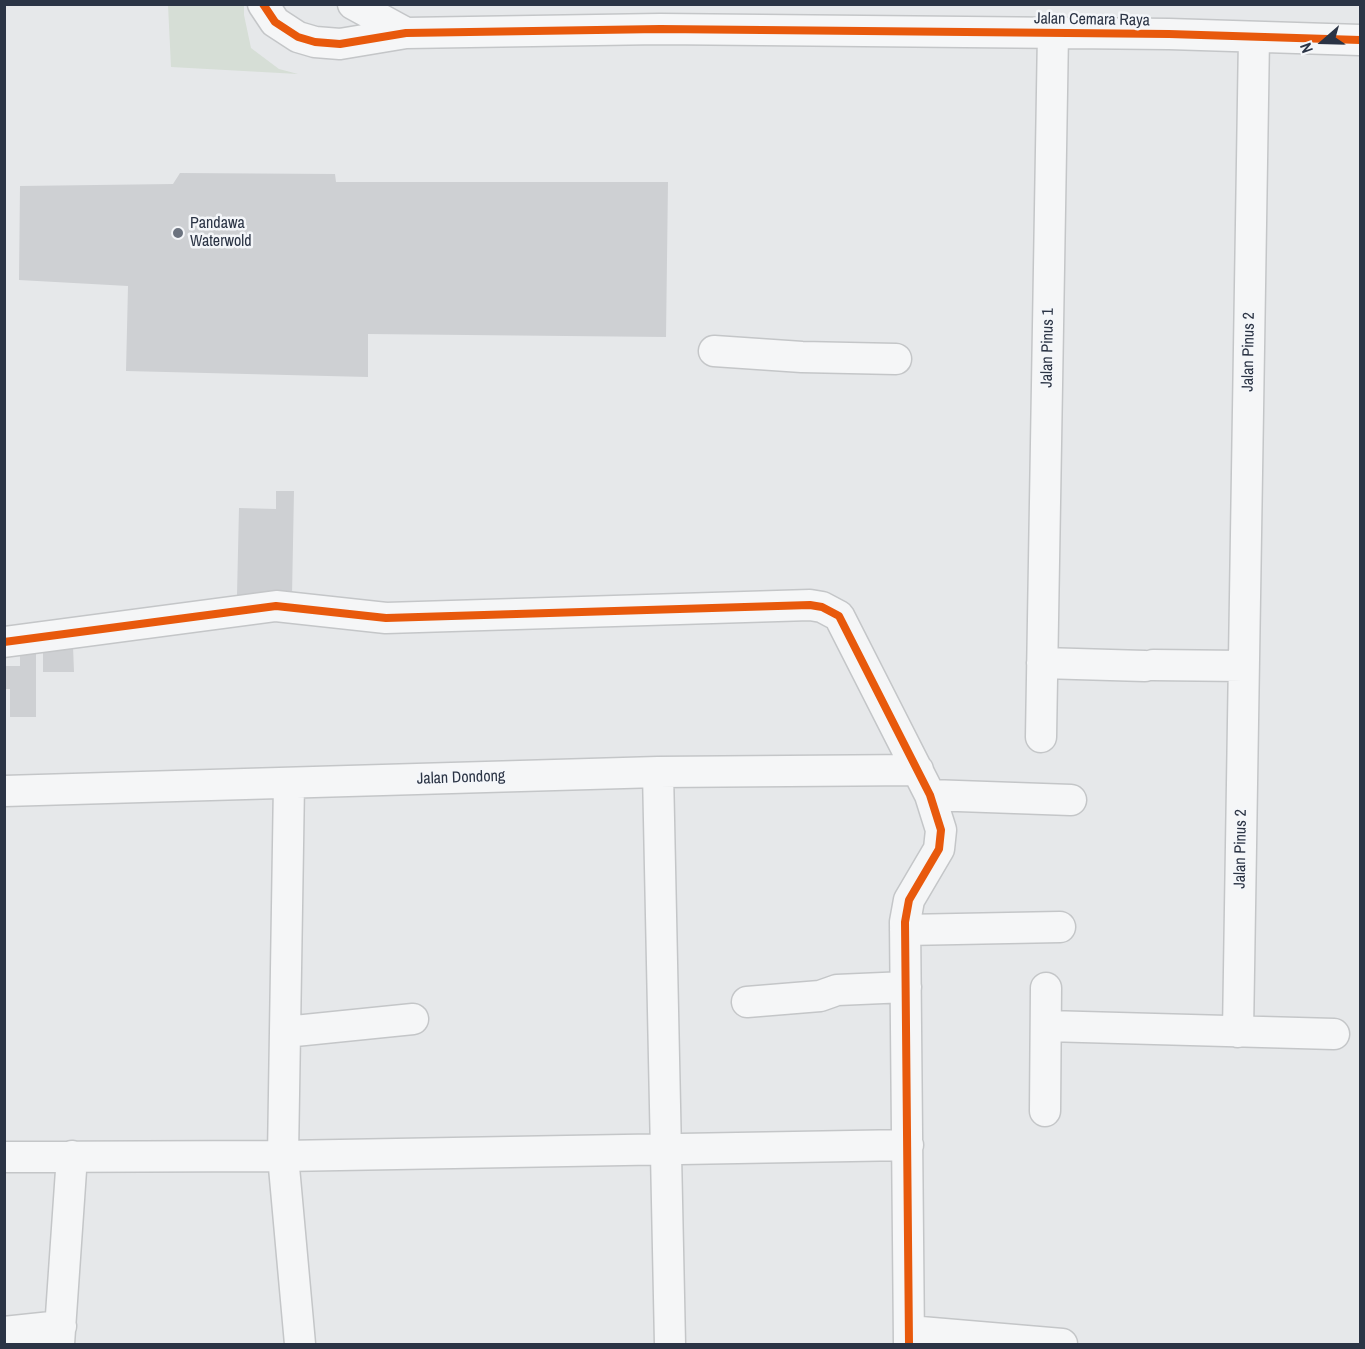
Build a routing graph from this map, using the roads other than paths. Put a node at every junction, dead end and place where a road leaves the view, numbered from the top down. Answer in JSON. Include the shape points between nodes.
{"nodes":[{"id":1,"x":263,"y":4,"type":"edge"},
{"id":2,"x":353,"y":4,"type":"edge"},
{"id":3,"x":406,"y":33,"type":"junction"},
{"id":4,"x":1053,"y":33,"type":"junction"},
{"id":5,"x":1254,"y":37,"type":"junction"},
{"id":6,"x":1360,"y":40,"type":"edge"},
{"id":7,"x":714,"y":351,"type":"dead end"},
{"id":8,"x":896,"y":359,"type":"dead end"},
{"id":9,"x":4,"y":642,"type":"edge"},
{"id":10,"x":1042,"y":663,"type":"junction"},
{"id":11,"x":1243,"y":666,"type":"junction"},
{"id":12,"x":1041,"y":737,"type":"dead end"},
{"id":13,"x":658,"y":772,"type":"junction"},
{"id":14,"x":289,"y":783,"type":"junction"},
{"id":15,"x":924,"y":783,"type":"junction"},
{"id":16,"x":4,"y":791,"type":"edge"},
{"id":17,"x":1071,"y":800,"type":"dead end"},
{"id":18,"x":1060,"y":927,"type":"dead end"},
{"id":19,"x":905,"y":930,"type":"junction"},
{"id":20,"x":906,"y":987,"type":"junction"},
{"id":21,"x":1046,"y":988,"type":"dead end"},
{"id":22,"x":747,"y":1002,"type":"dead end"},
{"id":23,"x":413,"y":1019,"type":"dead end"},
{"id":24,"x":1047,"y":1026,"type":"junction"},
{"id":25,"x":285,"y":1032,"type":"junction"},
{"id":26,"x":1238,"y":1032,"type":"junction"},
{"id":27,"x":1346,"y":1035,"type":"edge"},
{"id":28,"x":1045,"y":1111,"type":"dead end"},
{"id":29,"x":908,"y":1144,"type":"junction"},
{"id":30,"x":665,"y":1148,"type":"junction"},
{"id":31,"x":72,"y":1156,"type":"junction"},
{"id":32,"x":283,"y":1156,"type":"junction"},
{"id":33,"x":4,"y":1157,"type":"edge"},
{"id":34,"x":4,"y":1332,"type":"edge"},
{"id":35,"x":60,"y":1335,"type":"edge"},
{"id":36,"x":909,"y":1338,"type":"edge"},
{"id":37,"x":300,"y":1344,"type":"edge"},
{"id":38,"x":670,"y":1344,"type":"edge"},
{"id":39,"x":1062,"y":1344,"type":"edge"}],
"edges":[{"from":1,"to":3,"type":"street","name":"Jalan Cemara Raya","via":[[285,30],[315,42],[340,44]]},
{"from":2,"to":3,"type":"street","name":"Jalan Cemara Raya"},
{"from":3,"to":4,"type":"street","name":"Jalan Cemara Raya","via":[[671,29]]},
{"from":4,"to":5,"type":"street","name":"Jalan Cemara Raya"},
{"from":4,"to":10,"type":"street","name":"Jalan Pinus 1"},
{"from":5,"to":6,"type":"street","name":"Jalan Cemara Raya"},
{"from":5,"to":11,"type":"street","name":"Jalan Pinus 2"},
{"from":7,"to":8,"type":"street"},
{"from":9,"to":15,"type":"street","via":[[276,606],[386,618],[810,605],[831,611],[845,625]]},
{"from":10,"to":11,"type":"street"},
{"from":10,"to":12,"type":"street","name":"Jalan Pinus 1"},
{"from":11,"to":26,"type":"street","name":"Jalan Pinus 2"},
{"from":13,"to":14,"type":"street","name":"Jalan Dondong"},
{"from":13,"to":15,"type":"street","name":"Jalan Dondong"},
{"from":13,"to":30,"type":"street"},
{"from":14,"to":16,"type":"street","name":"Jalan Dondong"},
{"from":14,"to":25,"type":"street"},
{"from":15,"to":17,"type":"street","name":"Jalan Dondong"},
{"from":15,"to":19,"type":"street","via":[[941,830],[941,841],[909,900]]},
{"from":18,"to":19,"type":"street"},
{"from":19,"to":20,"type":"street"},
{"from":20,"to":22,"type":"street","via":[[837,990],[820,996]]},
{"from":20,"to":29,"type":"street"},
{"from":21,"to":24,"type":"street"},
{"from":23,"to":25,"type":"street"},
{"from":24,"to":26,"type":"street"},
{"from":24,"to":28,"type":"street"},
{"from":25,"to":32,"type":"street"},
{"from":26,"to":27,"type":"street"},
{"from":29,"to":30,"type":"street"},
{"from":29,"to":36,"type":"street"},
{"from":30,"to":32,"type":"street"},
{"from":30,"to":38,"type":"street"},
{"from":31,"to":32,"type":"street"},
{"from":31,"to":33,"type":"street"},
{"from":31,"to":35,"type":"street"},
{"from":32,"to":37,"type":"street"},
{"from":34,"to":35,"type":"street"},
{"from":36,"to":39,"type":"street"}]}
